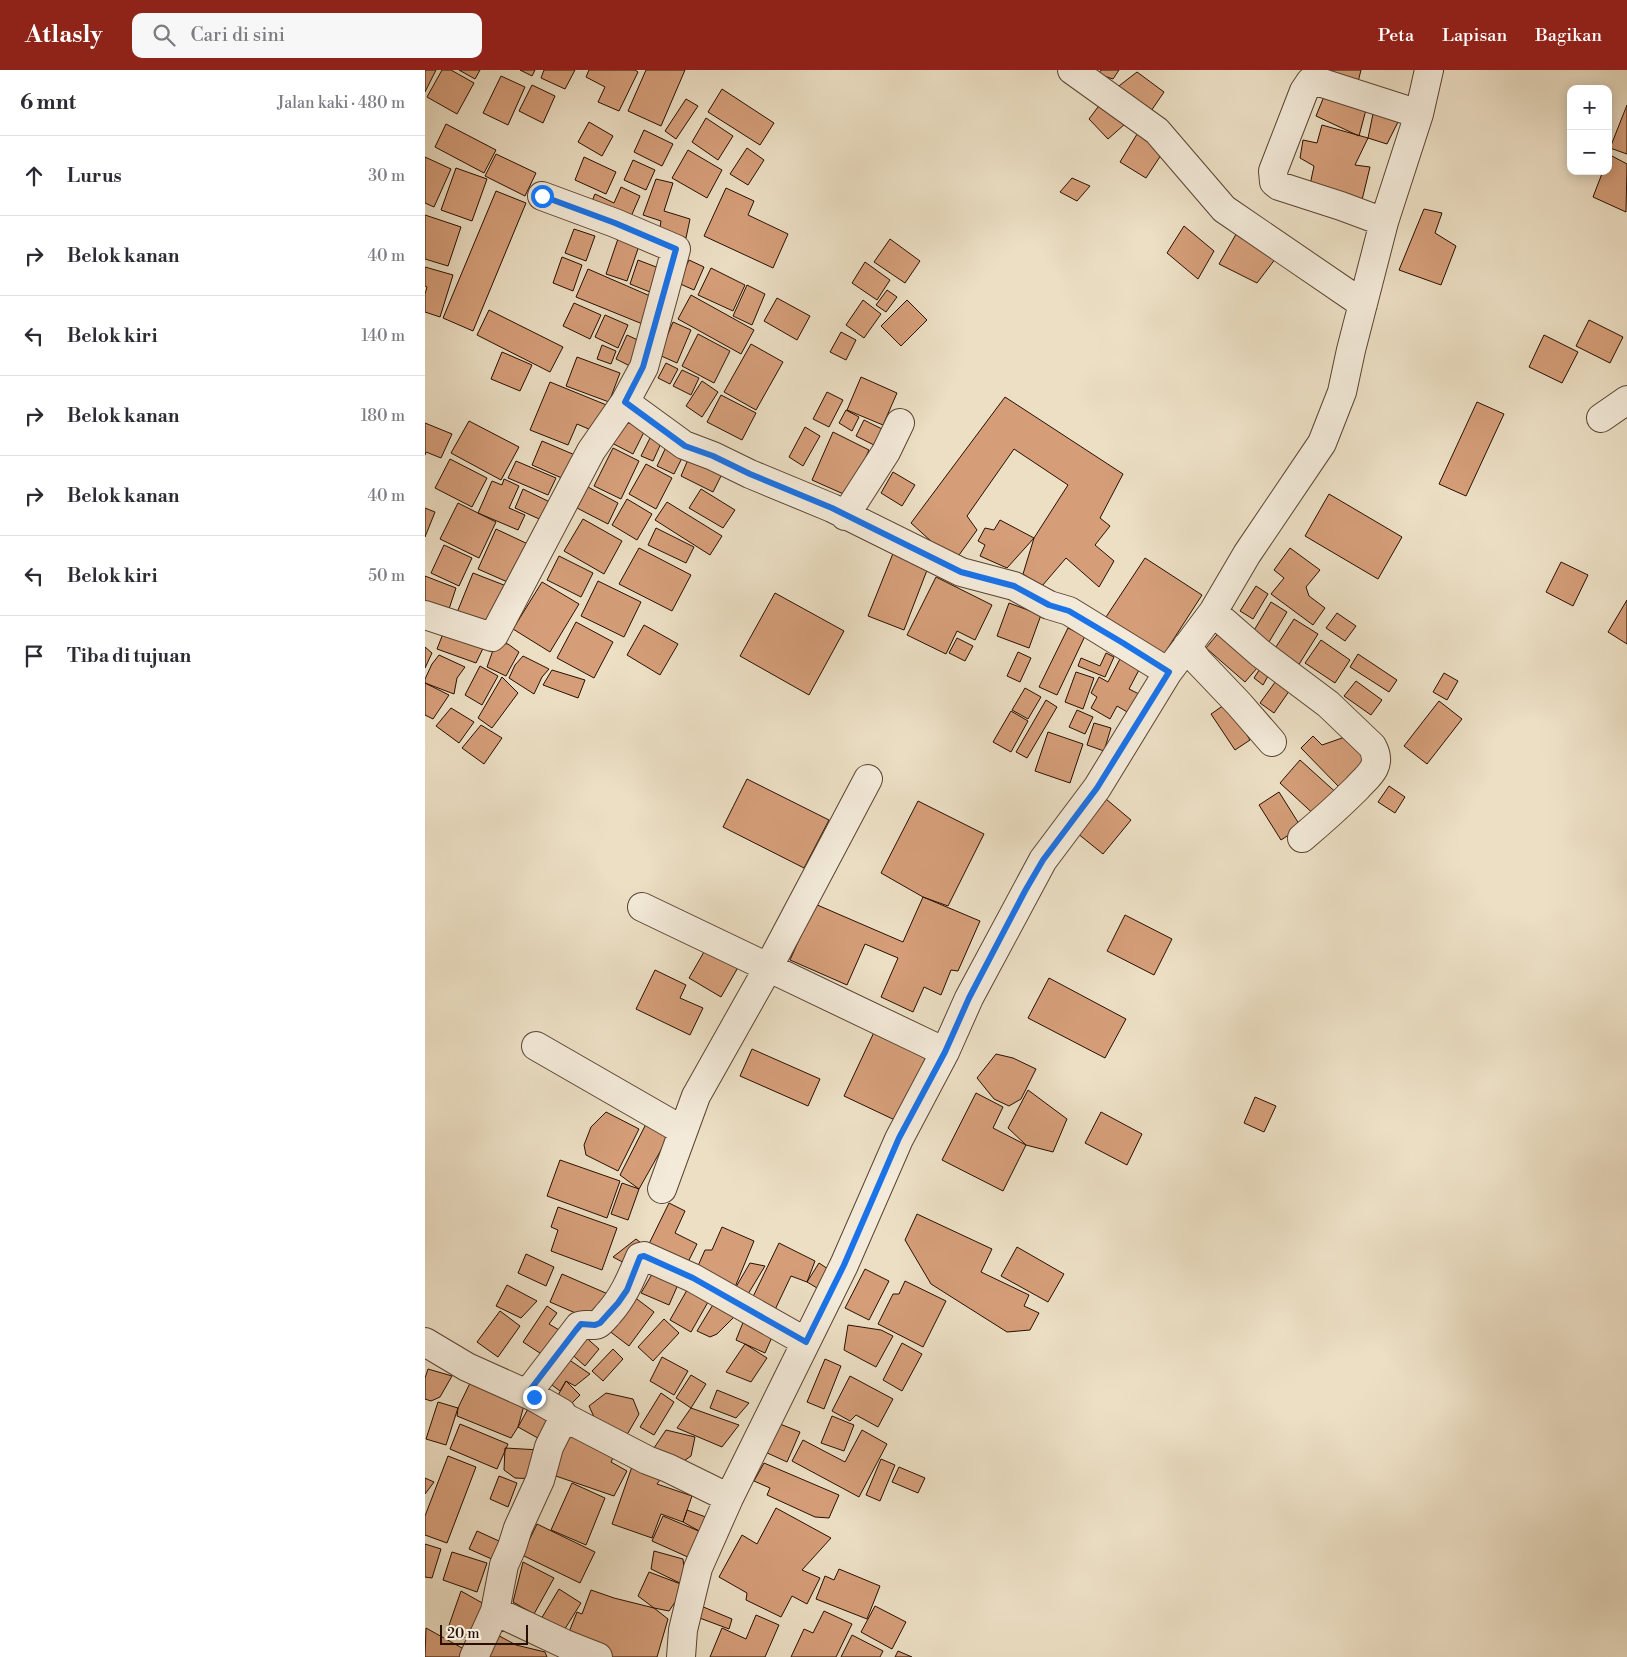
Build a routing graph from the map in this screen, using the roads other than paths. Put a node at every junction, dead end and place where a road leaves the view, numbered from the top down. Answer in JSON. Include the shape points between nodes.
{"nodes":[{"id":1,"x":1072,"y":70,"type":"edge"},
{"id":2,"x":1429,"y":70,"type":"edge"},
{"id":3,"x":1419,"y":114,"type":"junction"},
{"id":4,"x":542,"y":196,"type":"dead end"},
{"id":5,"x":1384,"y":222,"type":"junction"},
{"id":6,"x":1363,"y":304,"type":"junction"},
{"id":7,"x":1627,"y":400,"type":"edge"},
{"id":8,"x":625,"y":402,"type":"junction"},
{"id":9,"x":1601,"y":418,"type":"dead end"},
{"id":10,"x":900,"y":423,"type":"dead end"},
{"id":11,"x":845,"y":516,"type":"junction"},
{"id":12,"x":1213,"y":612,"type":"junction"},
{"id":13,"x":425,"y":615,"type":"edge"},
{"id":14,"x":1187,"y":646,"type":"junction"},
{"id":15,"x":1169,"y":672,"type":"junction"},
{"id":16,"x":1272,"y":742,"type":"dead end"},
{"id":17,"x":868,"y":778,"type":"dead end"},
{"id":18,"x":1302,"y":838,"type":"dead end"},
{"id":19,"x":642,"y":907,"type":"dead end"},
{"id":20,"x":768,"y":968,"type":"junction"},
{"id":21,"x":536,"y":1046,"type":"dead end"},
{"id":22,"x":945,"y":1052,"type":"junction"},
{"id":23,"x":682,"y":1130,"type":"junction"},
{"id":24,"x":662,"y":1189,"type":"dead end"},
{"id":25,"x":425,"y":1342,"type":"edge"},
{"id":26,"x":806,"y":1342,"type":"junction"},
{"id":27,"x":527,"y":1394,"type":"junction"},
{"id":28,"x":564,"y":1417,"type":"junction"},
{"id":29,"x":729,"y":1498,"type":"junction"},
{"id":30,"x":495,"y":1611,"type":"junction"},
{"id":31,"x":474,"y":1657,"type":"edge"},
{"id":32,"x":598,"y":1657,"type":"edge"},
{"id":33,"x":681,"y":1657,"type":"edge"}],
"edges":[{"from":1,"to":6,"type":"street","via":[[1157,131],[1224,209]]},
{"from":2,"to":3,"type":"street"},
{"from":3,"to":5,"type":"street"},
{"from":3,"to":5,"type":"street","via":[[1319,82],[1309,82],[1273,171],[1279,186]]},
{"from":4,"to":8,"type":"street","via":[[676,249],[643,367]]},
{"from":5,"to":6,"type":"street"},
{"from":6,"to":12,"type":"street","via":[[1342,392],[1322,443],[1247,554]]},
{"from":7,"to":9,"type":"street"},
{"from":8,"to":11,"type":"street","via":[[685,446]]},
{"from":8,"to":13,"type":"street","via":[[591,451],[494,635]]},
{"from":10,"to":11,"type":"street","via":[[886,452]]},
{"from":11,"to":15,"type":"street","via":[[961,572],[1014,586],[1049,605],[1069,611]]},
{"from":12,"to":14,"type":"street"},
{"from":12,"to":18,"type":"street","via":[[1260,653],[1328,704],[1375,752],[1375,768],[1339,806]]},
{"from":14,"to":15,"type":"street"},
{"from":14,"to":16,"type":"street"},
{"from":15,"to":22,"type":"street","via":[[1097,788],[1043,860],[969,998]]},
{"from":17,"to":20,"type":"street"},
{"from":19,"to":20,"type":"street"},
{"from":20,"to":22,"type":"street"},
{"from":20,"to":23,"type":"street","via":[[695,1096]]},
{"from":21,"to":23,"type":"street"},
{"from":22,"to":26,"type":"street","via":[[899,1138],[844,1265]]},
{"from":23,"to":24,"type":"street"},
{"from":25,"to":27,"type":"street","via":[[467,1367]]},
{"from":26,"to":27,"type":"street","via":[[693,1278],[644,1256],[640,1257],[627,1290],[618,1303],[600,1323],[579,1326]]},
{"from":26,"to":29,"type":"street"},
{"from":27,"to":28,"type":"street"},
{"from":28,"to":29,"type":"street"},
{"from":28,"to":30,"type":"street","via":[[549,1447],[540,1480],[504,1566]]},
{"from":29,"to":33,"type":"street","via":[[698,1568],[683,1630]]},
{"from":30,"to":31,"type":"street"},
{"from":30,"to":32,"type":"street"}]}
